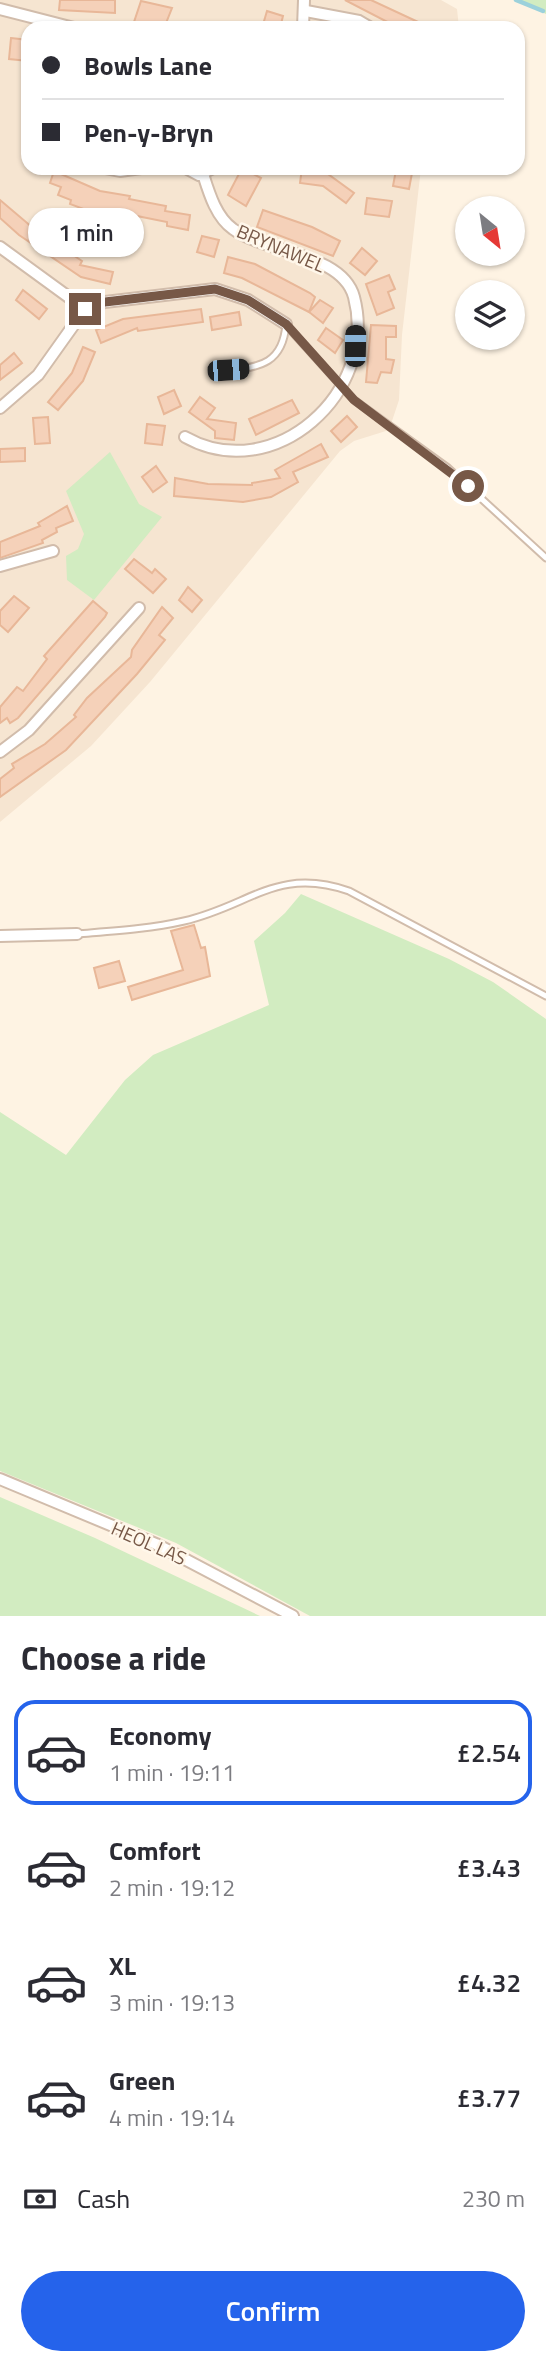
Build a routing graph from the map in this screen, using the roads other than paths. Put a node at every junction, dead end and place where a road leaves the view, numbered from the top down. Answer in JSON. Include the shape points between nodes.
{"nodes":[{"id":1,"x":305,"y":6,"type":"edge"},
{"id":2,"x":0,"y":9,"type":"edge"},
{"id":3,"x":47,"y":21,"type":"edge"},
{"id":4,"x":359,"y":21,"type":"edge"},
{"id":5,"x":209,"y":175,"type":"edge"},
{"id":6,"x":0,"y":247,"type":"edge"},
{"id":7,"x":85,"y":309,"type":"junction"},
{"id":8,"x":286,"y":324,"type":"junction"},
{"id":9,"x":228,"y":370,"type":"dead end"},
{"id":10,"x":343,"y":388,"type":"junction"},
{"id":11,"x":0,"y":408,"type":"edge"},
{"id":12,"x":185,"y":437,"type":"dead end"},
{"id":13,"x":53,"y":551,"type":"dead end"},
{"id":14,"x":546,"y":558,"type":"edge"},
{"id":15,"x":0,"y":566,"type":"edge"},
{"id":16,"x":139,"y":608,"type":"dead end"},
{"id":17,"x":0,"y":752,"type":"edge"},
{"id":18,"x":77,"y":934,"type":"joint"},
{"id":19,"x":0,"y":936,"type":"edge"},
{"id":20,"x":546,"y":996,"type":"edge"},
{"id":21,"x":0,"y":1479,"type":"edge"},
{"id":22,"x":293,"y":1616,"type":"edge"}],
"edges":[{"from":1,"to":4,"type":"street"},
{"from":2,"to":3,"type":"street"},
{"from":5,"to":10,"type":"street","name":"BRYNAWEL","via":[[215,208],[233,230],[329,268],[347,282],[354,299],[355,346]]},
{"from":6,"to":7,"type":"street"},
{"from":7,"to":8,"type":"street","via":[[105,302],[215,289],[248,300]]},
{"from":7,"to":11,"type":"street","via":[[38,375]]},
{"from":8,"to":9,"type":"lane","via":[[284,342],[268,362],[251,369]]},
{"from":8,"to":10,"type":"lane"},
{"from":10,"to":12,"type":"street","name":"BRYNAWEL","via":[[310,423],[272,445],[225,452]]},
{"from":10,"to":14,"type":"lane","via":[[448,468]]},
{"from":13,"to":15,"type":"street"},
{"from":16,"to":17,"type":"street","via":[[29,730]]},
{"from":18,"to":19,"type":"street"},
{"from":18,"to":20,"type":"lane","via":[[186,921],[247,901],[282,883],[320,883],[349,891]]},
{"from":21,"to":22,"type":"street","name":"HEOL LAS","via":[[156,1544]]}]}
